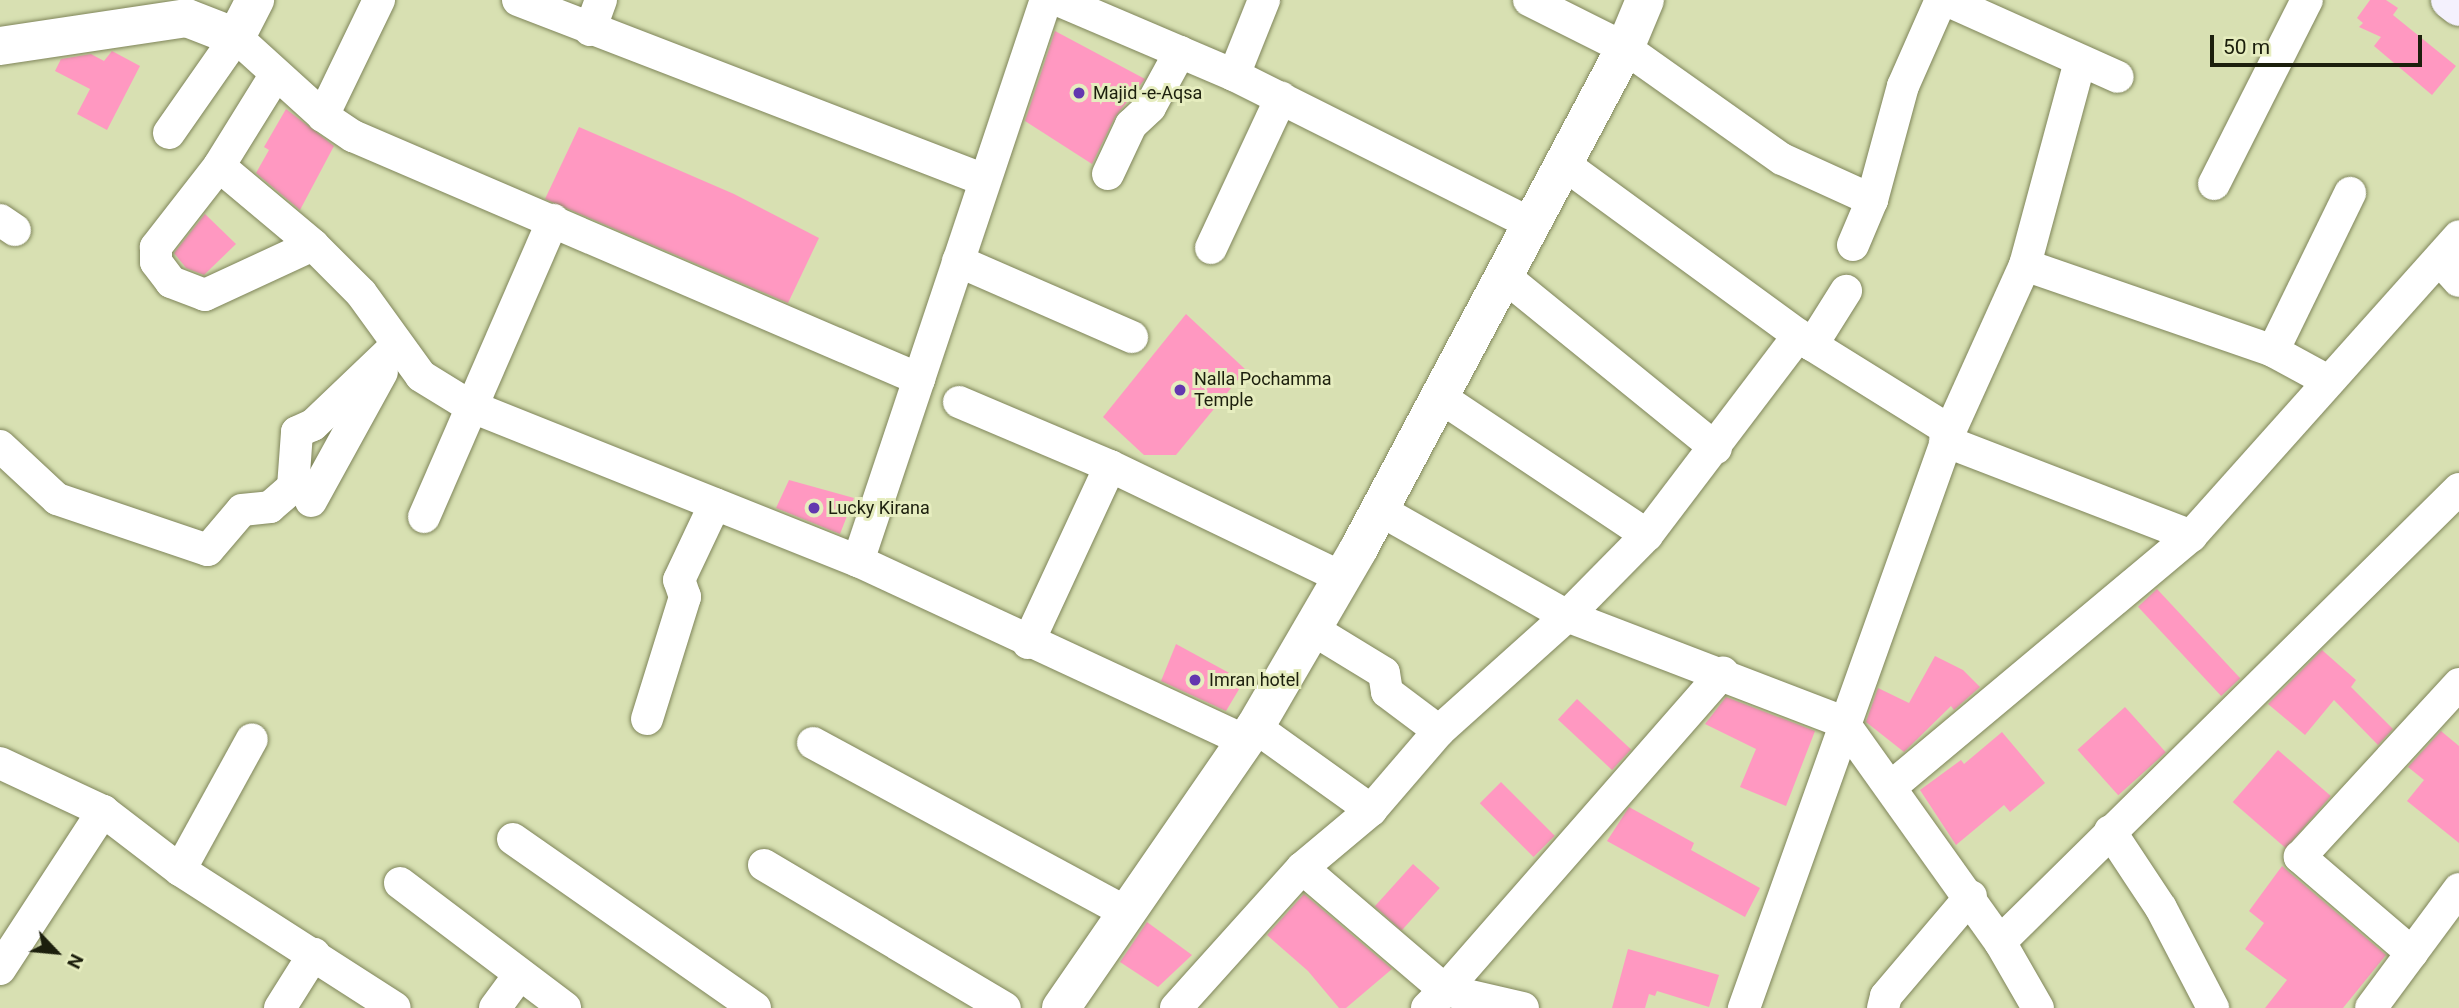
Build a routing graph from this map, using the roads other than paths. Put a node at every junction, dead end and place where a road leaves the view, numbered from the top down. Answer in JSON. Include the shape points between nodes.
{"nodes":[{"id":1,"x":255,"y":0,"type":"edge"},
{"id":2,"x":379,"y":0,"type":"edge"},
{"id":3,"x":518,"y":0,"type":"edge"},
{"id":4,"x":601,"y":0,"type":"edge"},
{"id":5,"x":1046,"y":0,"type":"edge"},
{"id":6,"x":1058,"y":0,"type":"edge"},
{"id":7,"x":1264,"y":0,"type":"edge"},
{"id":8,"x":1529,"y":0,"type":"edge"},
{"id":9,"x":1645,"y":0,"type":"edge"},
{"id":10,"x":1944,"y":0,"type":"edge"},
{"id":11,"x":2307,"y":0,"type":"edge"},
{"id":12,"x":2450,"y":0,"type":"edge"},
{"id":13,"x":1978,"y":6,"type":"edge"},
{"id":14,"x":2459,"y":7,"type":"edge"},
{"id":15,"x":590,"y":30,"type":"junction"},
{"id":16,"x":236,"y":37,"type":"junction"},
{"id":17,"x":0,"y":46,"type":"edge"},
{"id":18,"x":1625,"y":47,"type":"junction"},
{"id":19,"x":1180,"y":52,"type":"junction"},
{"id":20,"x":2080,"y":61,"type":"junction"},
{"id":21,"x":276,"y":74,"type":"junction"},
{"id":22,"x":1234,"y":75,"type":"junction"},
{"id":23,"x":2118,"y":77,"type":"dead end"},
{"id":24,"x":1282,"y":98,"type":"junction"},
{"id":25,"x":323,"y":116,"type":"junction"},
{"id":26,"x":169,"y":133,"type":"dead end"},
{"id":27,"x":1561,"y":162,"type":"junction"},
{"id":28,"x":219,"y":166,"type":"junction"},
{"id":29,"x":1108,"y":174,"type":"dead end"},
{"id":30,"x":984,"y":180,"type":"junction"},
{"id":31,"x":2214,"y":184,"type":"dead end"},
{"id":32,"x":2350,"y":193,"type":"dead end"},
{"id":33,"x":1872,"y":200,"type":"junction"},
{"id":34,"x":553,"y":220,"type":"junction"},
{"id":35,"x":1530,"y":223,"type":"junction"},
{"id":36,"x":313,"y":245,"type":"junction"},
{"id":37,"x":1853,"y":245,"type":"dead end"},
{"id":38,"x":1211,"y":248,"type":"dead end"},
{"id":39,"x":2453,"y":259,"type":"edge"},
{"id":40,"x":958,"y":261,"type":"junction"},
{"id":41,"x":2025,"y":265,"type":"junction"},
{"id":42,"x":1504,"y":276,"type":"junction"},
{"id":43,"x":1846,"y":291,"type":"dead end"},
{"id":44,"x":1132,"y":337,"type":"dead end"},
{"id":45,"x":1805,"y":340,"type":"junction"},
{"id":46,"x":396,"y":346,"type":"junction"},
{"id":47,"x":2273,"y":351,"type":"junction"},
{"id":48,"x":919,"y":379,"type":"junction"},
{"id":49,"x":2328,"y":380,"type":"junction"},
{"id":50,"x":1440,"y":397,"type":"junction"},
{"id":51,"x":960,"y":402,"type":"dead end"},
{"id":52,"x":470,"y":406,"type":"junction"},
{"id":53,"x":1947,"y":436,"type":"junction"},
{"id":54,"x":0,"y":446,"type":"edge"},
{"id":55,"x":1716,"y":448,"type":"junction"},
{"id":56,"x":1110,"y":466,"type":"junction"},
{"id":57,"x":2459,"y":489,"type":"edge"},
{"id":58,"x":311,"y":501,"type":"dead end"},
{"id":59,"x":715,"y":504,"type":"junction"},
{"id":60,"x":1378,"y":509,"type":"junction"},
{"id":61,"x":424,"y":517,"type":"dead end"},
{"id":62,"x":1647,"y":535,"type":"junction"},
{"id":63,"x":2191,"y":536,"type":"junction"},
{"id":64,"x":858,"y":561,"type":"junction"},
{"id":65,"x":1341,"y":578,"type":"junction"},
{"id":66,"x":1567,"y":616,"type":"junction"},
{"id":67,"x":1312,"y":629,"type":"junction"},
{"id":68,"x":1028,"y":643,"type":"junction"},
{"id":69,"x":1723,"y":672,"type":"junction"},
{"id":70,"x":2459,"y":684,"type":"edge"},
{"id":71,"x":647,"y":719,"type":"dead end"},
{"id":72,"x":1843,"y":722,"type":"junction"},
{"id":73,"x":1439,"y":731,"type":"junction"},
{"id":74,"x":1250,"y":733,"type":"junction"},
{"id":75,"x":252,"y":740,"type":"dead end"},
{"id":76,"x":813,"y":743,"type":"dead end"},
{"id":77,"x":0,"y":763,"type":"edge"},
{"id":78,"x":1892,"y":786,"type":"junction"},
{"id":79,"x":1371,"y":810,"type":"junction"},
{"id":80,"x":103,"y":811,"type":"junction"},
{"id":81,"x":2110,"y":831,"type":"junction"},
{"id":82,"x":513,"y":839,"type":"dead end"},
{"id":83,"x":764,"y":865,"type":"dead end"},
{"id":84,"x":1302,"y":868,"type":"junction"},
{"id":85,"x":180,"y":870,"type":"junction"},
{"id":86,"x":400,"y":883,"type":"dead end"},
{"id":87,"x":2459,"y":889,"type":"edge"},
{"id":88,"x":1971,"y":896,"type":"junction"},
{"id":89,"x":1128,"y":913,"type":"junction"},
{"id":90,"x":2000,"y":942,"type":"junction"},
{"id":91,"x":2412,"y":953,"type":"junction"},
{"id":92,"x":314,"y":954,"type":"junction"},
{"id":93,"x":0,"y":969,"type":"edge"},
{"id":94,"x":520,"y":974,"type":"junction"},
{"id":95,"x":1436,"y":999,"type":"edge"},
{"id":96,"x":280,"y":1008,"type":"edge"},
{"id":97,"x":395,"y":1008,"type":"edge"},
{"id":98,"x":495,"y":1008,"type":"edge"},
{"id":99,"x":565,"y":1008,"type":"edge"},
{"id":100,"x":755,"y":1008,"type":"edge"},
{"id":101,"x":1005,"y":1008,"type":"edge"},
{"id":102,"x":1062,"y":1008,"type":"edge"},
{"id":103,"x":1177,"y":1008,"type":"edge"},
{"id":104,"x":1523,"y":1008,"type":"edge"},
{"id":105,"x":1744,"y":1008,"type":"edge"},
{"id":106,"x":1883,"y":1008,"type":"edge"},
{"id":107,"x":2038,"y":1008,"type":"edge"},
{"id":108,"x":2213,"y":1008,"type":"edge"},
{"id":109,"x":2371,"y":1008,"type":"edge"}],
"edges":[{"from":1,"to":16,"type":"street"},
{"from":2,"to":25,"type":"street"},
{"from":3,"to":15,"type":"street"},
{"from":4,"to":15,"type":"street"},
{"from":5,"to":30,"type":"street"},
{"from":6,"to":19,"type":"street"},
{"from":7,"to":22,"type":"street"},
{"from":8,"to":18,"type":"street"},
{"from":9,"to":18,"type":"street"},
{"from":10,"to":13,"type":"street"},
{"from":10,"to":33,"type":"street","via":[[1903,86]]},
{"from":11,"to":31,"type":"street"},
{"from":12,"to":14,"type":"main road"},
{"from":13,"to":20,"type":"street"},
{"from":15,"to":30,"type":"street"},
{"from":16,"to":17,"type":"street","via":[[187,18]]},
{"from":16,"to":21,"type":"street"},
{"from":16,"to":26,"type":"street"},
{"from":18,"to":27,"type":"street"},
{"from":18,"to":33,"type":"street","via":[[1782,159]]},
{"from":19,"to":22,"type":"street"},
{"from":19,"to":29,"type":"street","via":[[1150,107],[1131,125]]},
{"from":20,"to":23,"type":"street"},
{"from":20,"to":41,"type":"street"},
{"from":21,"to":25,"type":"street"},
{"from":21,"to":28,"type":"street"},
{"from":22,"to":24,"type":"street"},
{"from":24,"to":35,"type":"street"},
{"from":24,"to":38,"type":"street"},
{"from":25,"to":34,"type":"street","via":[[353,136]]},
{"from":27,"to":35,"type":"street"},
{"from":27,"to":45,"type":"street"},
{"from":28,"to":36,"type":"street"},
{"from":28,"to":36,"type":"street","via":[[156,247],[156,262],[171,282],[205,295]]},
{"from":30,"to":40,"type":"street"},
{"from":32,"to":47,"type":"street"},
{"from":33,"to":37,"type":"street"},
{"from":34,"to":48,"type":"street"},
{"from":34,"to":52,"type":"street"},
{"from":35,"to":42,"type":"street"},
{"from":36,"to":46,"type":"street","via":[[360,293]]},
{"from":39,"to":49,"type":"street"},
{"from":40,"to":44,"type":"street"},
{"from":40,"to":48,"type":"street"},
{"from":41,"to":47,"type":"street"},
{"from":41,"to":53,"type":"street"},
{"from":42,"to":50,"type":"street"},
{"from":42,"to":55,"type":"street"},
{"from":43,"to":45,"type":"street"},
{"from":45,"to":53,"type":"street"},
{"from":45,"to":55,"type":"street"},
{"from":46,"to":52,"type":"street","via":[[421,376]]},
{"from":46,"to":54,"type":"street","via":[[313,425],[297,432],[293,487],[270,507],[242,510],[208,550],[57,499]]},
{"from":46,"to":58,"type":"street"},
{"from":47,"to":49,"type":"street"},
{"from":48,"to":64,"type":"street"},
{"from":49,"to":63,"type":"street"},
{"from":50,"to":60,"type":"street"},
{"from":50,"to":62,"type":"street"},
{"from":51,"to":56,"type":"street"},
{"from":52,"to":59,"type":"street"},
{"from":52,"to":61,"type":"street"},
{"from":53,"to":63,"type":"street"},
{"from":53,"to":72,"type":"street"},
{"from":55,"to":62,"type":"street"},
{"from":56,"to":65,"type":"street"},
{"from":56,"to":68,"type":"street"},
{"from":57,"to":81,"type":"street"},
{"from":59,"to":64,"type":"street"},
{"from":59,"to":71,"type":"street","via":[[679,580],[685,597]]},
{"from":60,"to":65,"type":"street"},
{"from":60,"to":66,"type":"street"},
{"from":62,"to":66,"type":"street"},
{"from":63,"to":78,"type":"street"},
{"from":64,"to":68,"type":"street"},
{"from":65,"to":67,"type":"street"},
{"from":66,"to":69,"type":"street"},
{"from":66,"to":73,"type":"street"},
{"from":67,"to":73,"type":"street","via":[[1384,674],[1387,692]]},
{"from":67,"to":74,"type":"street"},
{"from":68,"to":74,"type":"street"},
{"from":69,"to":72,"type":"street"},
{"from":69,"to":95,"type":"street"},
{"from":70,"to":91,"type":"street","via":[[2300,857]]},
{"from":72,"to":78,"type":"street"},
{"from":72,"to":105,"type":"street"},
{"from":73,"to":79,"type":"street"},
{"from":74,"to":79,"type":"street"},
{"from":74,"to":89,"type":"street"},
{"from":75,"to":85,"type":"street"},
{"from":76,"to":89,"type":"street"},
{"from":77,"to":80,"type":"street"},
{"from":78,"to":88,"type":"street"},
{"from":79,"to":84,"type":"street"},
{"from":80,"to":85,"type":"street"},
{"from":80,"to":93,"type":"street"},
{"from":81,"to":90,"type":"street"},
{"from":81,"to":108,"type":"street","via":[[2161,908]]},
{"from":82,"to":100,"type":"street"},
{"from":83,"to":101,"type":"street"},
{"from":84,"to":95,"type":"street"},
{"from":84,"to":103,"type":"street"},
{"from":85,"to":92,"type":"street"},
{"from":86,"to":94,"type":"street"},
{"from":87,"to":91,"type":"street"},
{"from":88,"to":90,"type":"street"},
{"from":88,"to":106,"type":"street","via":[[1886,996]]},
{"from":89,"to":102,"type":"street"},
{"from":90,"to":107,"type":"street"},
{"from":91,"to":109,"type":"street"},
{"from":92,"to":96,"type":"street"},
{"from":92,"to":97,"type":"street"},
{"from":94,"to":98,"type":"street"},
{"from":94,"to":99,"type":"street"},
{"from":95,"to":104,"type":"street"}]}
